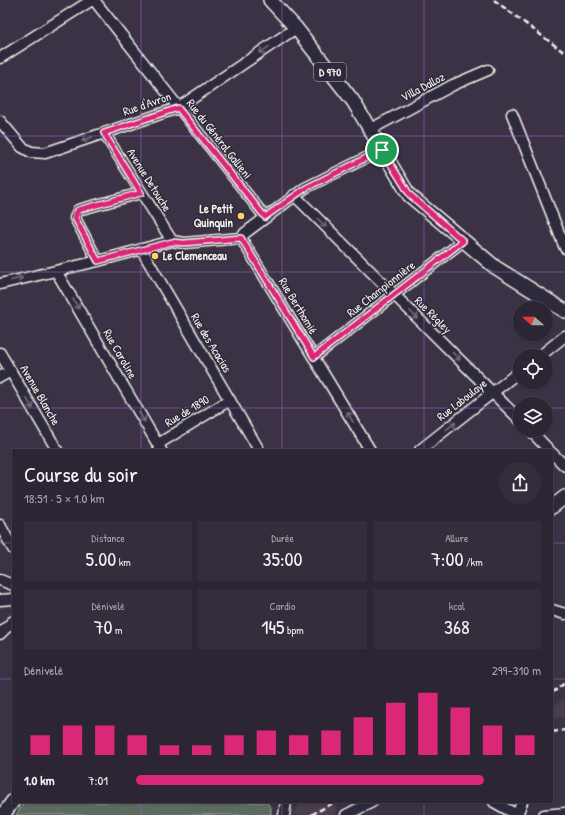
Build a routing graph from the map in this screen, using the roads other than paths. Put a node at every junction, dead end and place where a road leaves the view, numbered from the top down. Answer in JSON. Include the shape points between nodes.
{"nodes":[{"id":1,"x":93,"y":0,"type":"edge"},
{"id":2,"x":270,"y":0,"type":"edge"},
{"id":3,"x":296,"y":28,"type":"junction"},
{"id":4,"x":0,"y":58,"type":"edge"},
{"id":5,"x":488,"y":70,"type":"dead end"},
{"id":6,"x":178,"y":108,"type":"junction"},
{"id":7,"x":512,"y":114,"type":"dead end"},
{"id":8,"x":0,"y":121,"type":"edge"},
{"id":9,"x":371,"y":130,"type":"junction"},
{"id":10,"x":104,"y":133,"type":"junction"},
{"id":11,"x":382,"y":150,"type":"junction"},
{"id":12,"x":141,"y":193,"type":"junction"},
{"id":13,"x":294,"y":195,"type":"junction"},
{"id":14,"x":265,"y":217,"type":"junction"},
{"id":15,"x":241,"y":238,"type":"junction"},
{"id":16,"x":463,"y":241,"type":"junction"},
{"id":17,"x":172,"y":242,"type":"junction"},
{"id":18,"x":565,"y":248,"type":"edge"},
{"id":19,"x":141,"y":250,"type":"junction"},
{"id":20,"x":98,"y":261,"type":"junction"},
{"id":21,"x":56,"y":271,"type":"junction"},
{"id":22,"x":0,"y":284,"type":"edge"},
{"id":23,"x":394,"y":295,"type":"junction"},
{"id":24,"x":563,"y":307,"type":"edge"},
{"id":25,"x":565,"y":336,"type":"edge"},
{"id":26,"x":549,"y":349,"type":"edge"},
{"id":27,"x":0,"y":353,"type":"edge"},
{"id":28,"x":314,"y":357,"type":"junction"},
{"id":29,"x":11,"y":371,"type":"junction"},
{"id":30,"x":513,"y":376,"type":"edge"},
{"id":31,"x":0,"y":377,"type":"edge"},
{"id":32,"x":493,"y":392,"type":"junction"},
{"id":33,"x":230,"y":400,"type":"junction"},
{"id":34,"x":513,"y":413,"type":"edge"},
{"id":35,"x":537,"y":437,"type":"edge"},
{"id":36,"x":159,"y":447,"type":"edge"},
{"id":37,"x":56,"y":449,"type":"edge"},
{"id":38,"x":258,"y":449,"type":"edge"},
{"id":39,"x":369,"y":449,"type":"edge"},
{"id":40,"x":421,"y":449,"type":"edge"},
{"id":41,"x":548,"y":449,"type":"edge"},
{"id":42,"x":553,"y":454,"type":"edge"},
{"id":43,"x":565,"y":466,"type":"edge"},
{"id":44,"x":565,"y":497,"type":"edge"},
{"id":45,"x":553,"y":506,"type":"edge"},
{"id":46,"x":0,"y":525,"type":"edge"},
{"id":47,"x":12,"y":547,"type":"edge"},
{"id":48,"x":0,"y":580,"type":"edge"},
{"id":49,"x":12,"y":585,"type":"edge"},
{"id":50,"x":12,"y":599,"type":"edge"},
{"id":51,"x":0,"y":600,"type":"edge"},
{"id":52,"x":553,"y":610,"type":"edge"},
{"id":53,"x":565,"y":614,"type":"edge"},
{"id":54,"x":12,"y":621,"type":"edge"},
{"id":55,"x":0,"y":634,"type":"edge"},
{"id":56,"x":12,"y":802,"type":"edge"},
{"id":57,"x":286,"y":803,"type":"edge"},
{"id":58,"x":370,"y":803,"type":"edge"},
{"id":59,"x":496,"y":803,"type":"edge"},
{"id":60,"x":522,"y":803,"type":"edge"},
{"id":61,"x":565,"y":813,"type":"edge"},
{"id":62,"x":3,"y":815,"type":"edge"},
{"id":63,"x":284,"y":815,"type":"edge"},
{"id":64,"x":346,"y":815,"type":"edge"},
{"id":65,"x":517,"y":815,"type":"edge"},
{"id":66,"x":522,"y":815,"type":"edge"},
{"id":67,"x":544,"y":815,"type":"edge"}],
"edges":[{"from":1,"to":4,"type":"street"},
{"from":1,"to":6,"type":"street","name":"Rue du Général Gallieni"},
{"from":2,"to":3,"type":"main road","number":"D 970"},
{"from":3,"to":6,"type":"street","name":"Rue d'Avron","one_way":true},
{"from":3,"to":9,"type":"main road","number":"D 970","via":[[353,101]]},
{"from":5,"to":9,"type":"street","name":"Villa Dalloz","via":[[453,85]]},
{"from":6,"to":10,"type":"street","name":"Rue d'Avron"},
{"from":6,"to":14,"type":"street","name":"Rue du Général Gallieni"},
{"from":7,"to":18,"type":"street"},
{"from":10,"to":8,"type":"street","name":"Rue d'Avron","one_way":true,"via":[[46,153],[31,152],[22,147]]},
{"from":9,"to":11,"type":"main road","number":"D 970"},
{"from":10,"to":12,"type":"street","name":"Avenue Detouche"},
{"from":11,"to":13,"type":"street"},
{"from":11,"to":16,"type":"main road","number":"D 970","via":[[410,195]]},
{"from":12,"to":17,"type":"street","name":"Avenue Detouche"},
{"from":12,"to":20,"type":"street","via":[[78,210],[75,218]]},
{"from":13,"to":14,"type":"street"},
{"from":13,"to":23,"type":"street","name":"Rue Régley","one_way":true},
{"from":14,"to":15,"type":"street"},
{"from":15,"to":17,"type":"street"},
{"from":15,"to":28,"type":"street","name":"Rue Berthomié"},
{"from":16,"to":23,"type":"street","name":"Rue Championnière"},
{"from":16,"to":24,"type":"main road","number":"D 970","via":[[495,267]]},
{"from":17,"to":19,"type":"street"},
{"from":19,"to":20,"type":"street"},
{"from":19,"to":33,"type":"street","name":"Rue des Acacias"},
{"from":20,"to":21,"type":"street"},
{"from":22,"to":21,"type":"street","one_way":true},
{"from":21,"to":36,"type":"street","name":"Rue Caroline","one_way":true},
{"from":23,"to":28,"type":"street","name":"Rue Championnière"},
{"from":23,"to":32,"type":"street","name":"Rue Régley","one_way":true},
{"from":25,"to":26,"type":"street"},
{"from":27,"to":29,"type":"street","name":"Avenue Blanche"},
{"from":39,"to":28,"type":"street","name":"Rue Berthomié","one_way":true},
{"from":29,"to":31,"type":"street"},
{"from":29,"to":37,"type":"street","name":"Avenue Blanche","one_way":true},
{"from":30,"to":32,"type":"street","name":"Rue Laboulaye"},
{"from":32,"to":34,"type":"street","name":"Rue Régley"},
{"from":40,"to":32,"type":"street","name":"Rue Laboulaye","one_way":true},
{"from":33,"to":36,"type":"street","name":"Rue de 1890"},
{"from":33,"to":38,"type":"street","name":"Rue des Acacias"},
{"from":35,"to":41,"type":"street"},
{"from":42,"to":43,"type":"street"},
{"from":44,"to":45,"type":"main road"},
{"from":46,"to":47,"type":"street"},
{"from":48,"to":49,"type":"street"},
{"from":50,"to":51,"type":"street"},
{"from":52,"to":53,"type":"street"},
{"from":54,"to":55,"type":"street"},
{"from":56,"to":62,"type":"main road"},
{"from":57,"to":63,"type":"street"},
{"from":58,"to":64,"type":"street"},
{"from":59,"to":65,"type":"street"},
{"from":60,"to":65,"type":"street"},
{"from":61,"to":67,"type":"street"},
{"from":65,"to":66,"type":"street"}]}
